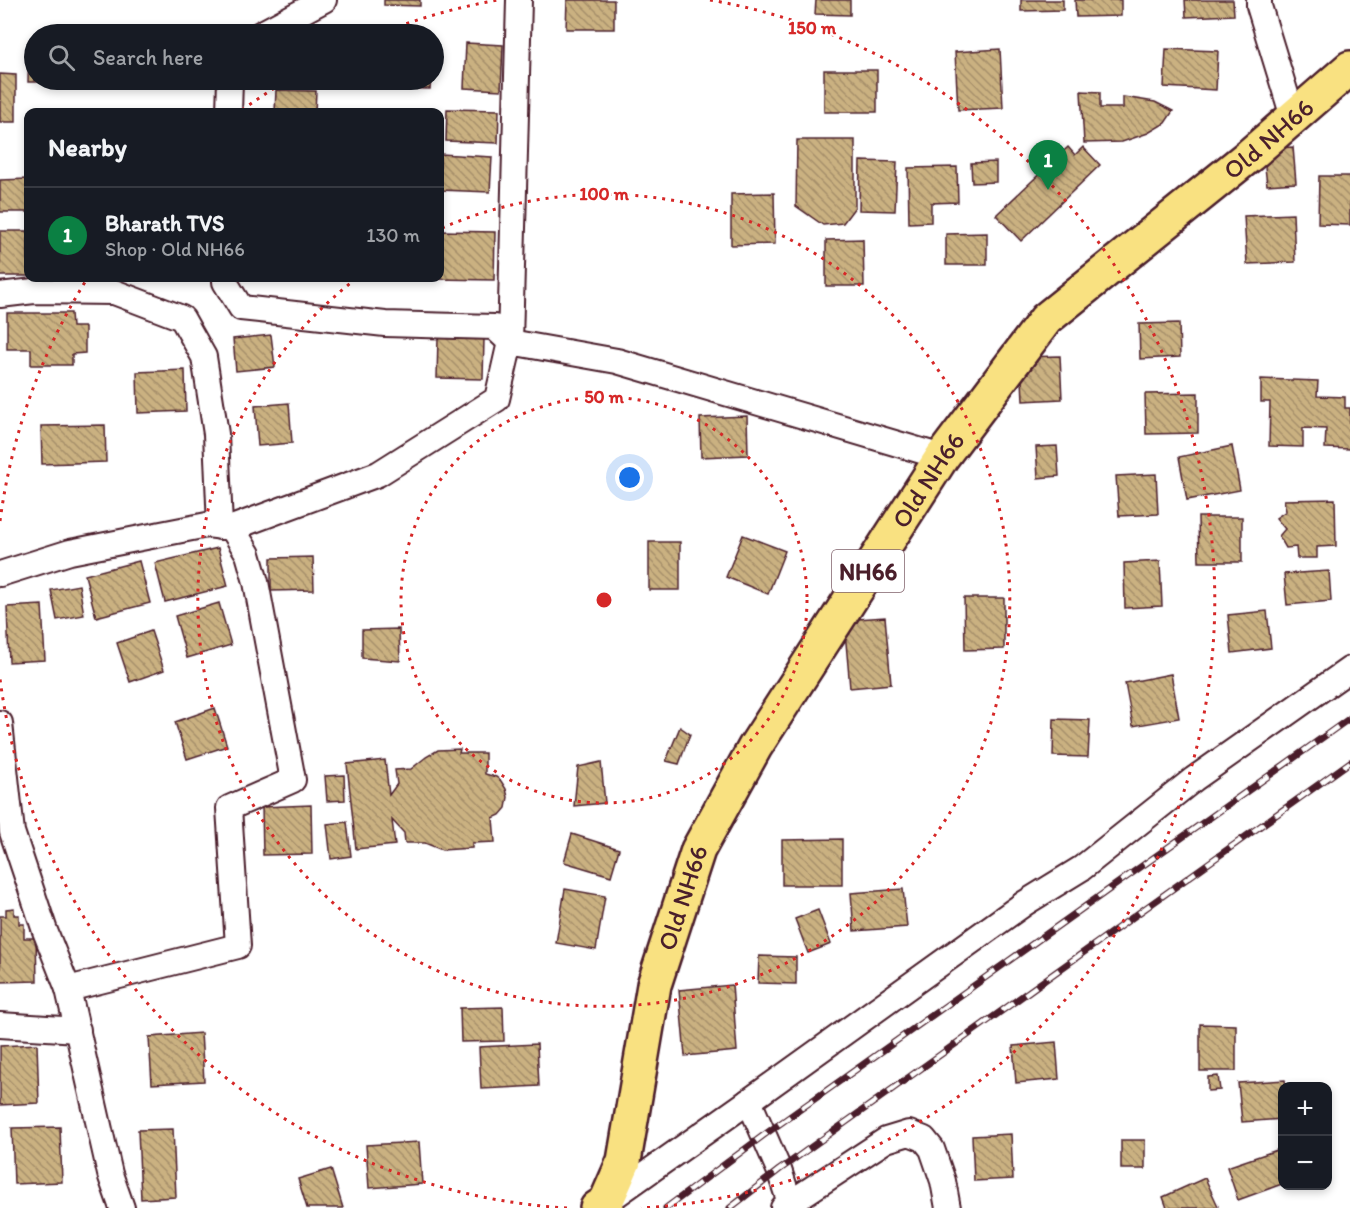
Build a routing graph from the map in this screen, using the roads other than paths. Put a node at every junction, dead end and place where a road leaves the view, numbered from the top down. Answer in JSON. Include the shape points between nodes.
{"nodes":[{"id":1,"x":324,"y":0,"type":"edge"},
{"id":2,"x":519,"y":0,"type":"edge"},
{"id":3,"x":1259,"y":0,"type":"edge"},
{"id":4,"x":279,"y":24,"type":"edge"},
{"id":5,"x":1350,"y":68,"type":"edge"},
{"id":6,"x":230,"y":90,"type":"edge"},
{"id":7,"x":229,"y":108,"type":"edge"},
{"id":8,"x":1293,"y":117,"type":"junction"},
{"id":9,"x":225,"y":282,"type":"edge"},
{"id":10,"x":0,"y":295,"type":"edge"},
{"id":11,"x":510,"y":342,"type":"junction"},
{"id":12,"x":942,"y":457,"type":"junction"},
{"id":13,"x":226,"y":527,"type":"junction"},
{"id":14,"x":0,"y":574,"type":"edge"},
{"id":15,"x":1350,"y":669,"type":"edge"},
{"id":16,"x":0,"y":723,"type":"edge"},
{"id":17,"x":5,"y":815,"type":"edge"},
{"id":18,"x":68,"y":989,"type":"junction"},
{"id":19,"x":0,"y":1025,"type":"edge"},
{"id":20,"x":78,"y":1030,"type":"junction"},
{"id":21,"x":749,"y":1101,"type":"junction"},
{"id":22,"x":602,"y":1205,"type":"edge"},
{"id":23,"x":787,"y":1205,"type":"edge"},
{"id":24,"x":122,"y":1208,"type":"edge"},
{"id":25,"x":948,"y":1208,"type":"edge"}],
"edges":[{"from":1,"to":4,"type":"street"},
{"from":2,"to":11,"type":"street"},
{"from":3,"to":8,"type":"street"},
{"from":5,"to":8,"type":"main road","name":"Old NH66","number":"NH66"},
{"from":6,"to":7,"type":"street"},
{"from":8,"to":12,"type":"main road","name":"Old NH66","number":"NH66","via":[[1046,319]]},
{"from":9,"to":11,"type":"street","via":[[241,308],[385,324],[494,327]]},
{"from":10,"to":13,"type":"street","via":[[34,291],[114,292],[182,318],[204,357]]},
{"from":11,"to":12,"type":"street","via":[[617,362]]},
{"from":11,"to":13,"type":"street","via":[[496,399],[378,474]]},
{"from":12,"to":22,"type":"main road","name":"Old NH66","number":"NH66","via":[[755,747],[698,850],[654,985],[624,1161]]},
{"from":13,"to":14,"type":"street","via":[[207,525],[70,552]]},
{"from":13,"to":18,"type":"street","via":[[248,554],[256,582],[292,780],[229,808],[238,946]]},
{"from":15,"to":21,"type":"street","via":[[1194,779],[1082,868],[1025,903]]},
{"from":16,"to":17,"type":"street"},
{"from":17,"to":18,"type":"street"},
{"from":18,"to":20,"type":"street"},
{"from":19,"to":20,"type":"street"},
{"from":20,"to":24,"type":"street","via":[[110,1174]]},
{"from":21,"to":22,"type":"street"},
{"from":21,"to":23,"type":"street","via":[[779,1170]]},
{"from":23,"to":25,"type":"street","via":[[886,1140],[909,1133],[924,1138],[932,1149]]}]}
